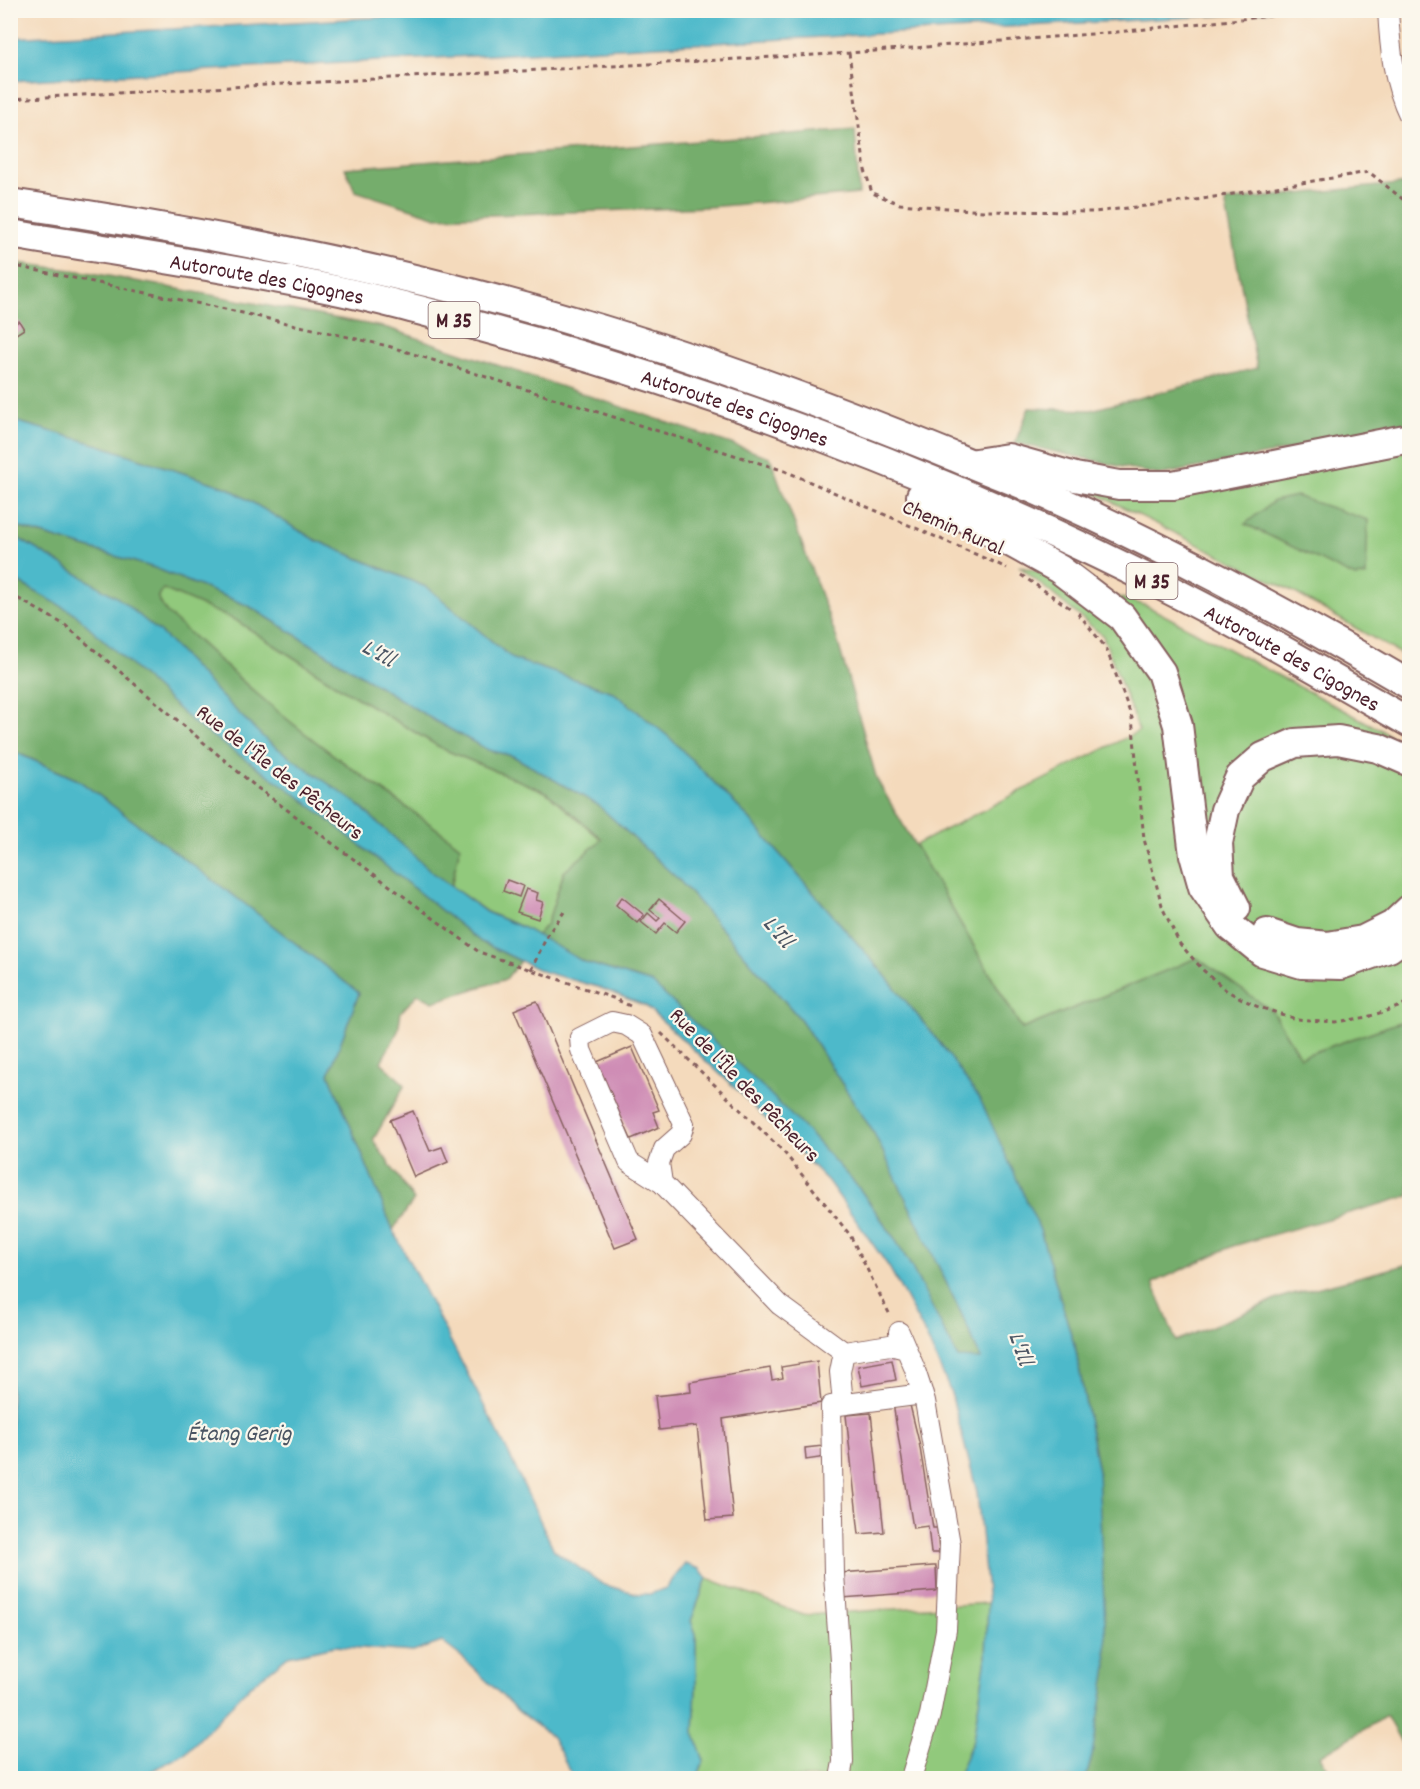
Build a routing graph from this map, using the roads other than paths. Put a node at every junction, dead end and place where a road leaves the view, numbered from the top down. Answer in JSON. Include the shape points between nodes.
{"nodes":[{"id":1,"x":1388,"y":13,"type":"edge"},
{"id":2,"x":1410,"y":117,"type":"edge"},
{"id":3,"x":10,"y":203,"type":"edge"},
{"id":4,"x":10,"y":234,"type":"edge"},
{"id":5,"x":1410,"y":438,"type":"edge"},
{"id":6,"x":884,"y":462,"type":"junction"},
{"id":7,"x":970,"y":464,"type":"junction"},
{"id":8,"x":1410,"y":685,"type":"edge"},
{"id":9,"x":1410,"y":723,"type":"edge"},
{"id":10,"x":1410,"y":762,"type":"edge"},
{"id":11,"x":1410,"y":909,"type":"edge"},
{"id":12,"x":1410,"y":933,"type":"edge"},
{"id":13,"x":662,"y":1183,"type":"junction"},
{"id":14,"x":844,"y":1352,"type":"junction"},
{"id":15,"x":923,"y":1394,"type":"junction"},
{"id":16,"x":843,"y":1404,"type":"junction"},
{"id":17,"x":840,"y":1779,"type":"edge"},
{"id":18,"x":911,"y":1779,"type":"edge"}],
"edges":[{"from":1,"to":2,"type":"street","via":[[1393,72]]},
{"from":3,"to":7,"type":"highway","name":"Autoroute des Cigognes","number":"M 35","via":[[297,253],[447,288],[601,330],[764,382]]},
{"from":4,"to":6,"type":"highway","name":"Autoroute des Cigognes","number":"M 35","via":[[322,287],[441,316],[587,357],[753,411]]},
{"from":5,"to":7,"type":"highway","via":[[1173,485],[1119,485],[1008,458]]},
{"from":6,"to":9,"type":"highway","name":"Autoroute des Cigognes","number":"M 35","via":[[1025,521],[1179,594]]},
{"from":6,"to":12,"type":"highway","via":[[911,492],[1059,569],[1122,617],[1161,672],[1178,725],[1194,855],[1203,887],[1230,926],[1262,952],[1302,964],[1341,965],[1389,948]]},
{"from":7,"to":8,"type":"highway","name":"Autoroute des Cigognes","number":"M 35","via":[[1031,488],[1188,562]]},
{"from":10,"to":11,"type":"highway","via":[[1378,748],[1338,740],[1295,743],[1263,757],[1240,777],[1225,810],[1218,843],[1220,876],[1238,911],[1264,931],[1297,943],[1328,946],[1363,940],[1394,925]]},
{"from":13,"to":13,"type":"street","via":[[659,1163],[664,1149],[681,1134],[684,1124],[642,1035],[612,1022],[580,1038],[581,1050],[630,1162]]},
{"from":13,"to":14,"type":"street","via":[[780,1305]]},
{"from":14,"to":15,"type":"street","via":[[902,1341]]},
{"from":14,"to":16,"type":"street","via":[[840,1372]]},
{"from":15,"to":16,"type":"street"},
{"from":15,"to":18,"type":"street","via":[[950,1544],[946,1630],[930,1715]]},
{"from":16,"to":17,"type":"street","via":[[831,1406],[843,1751]]}]}
